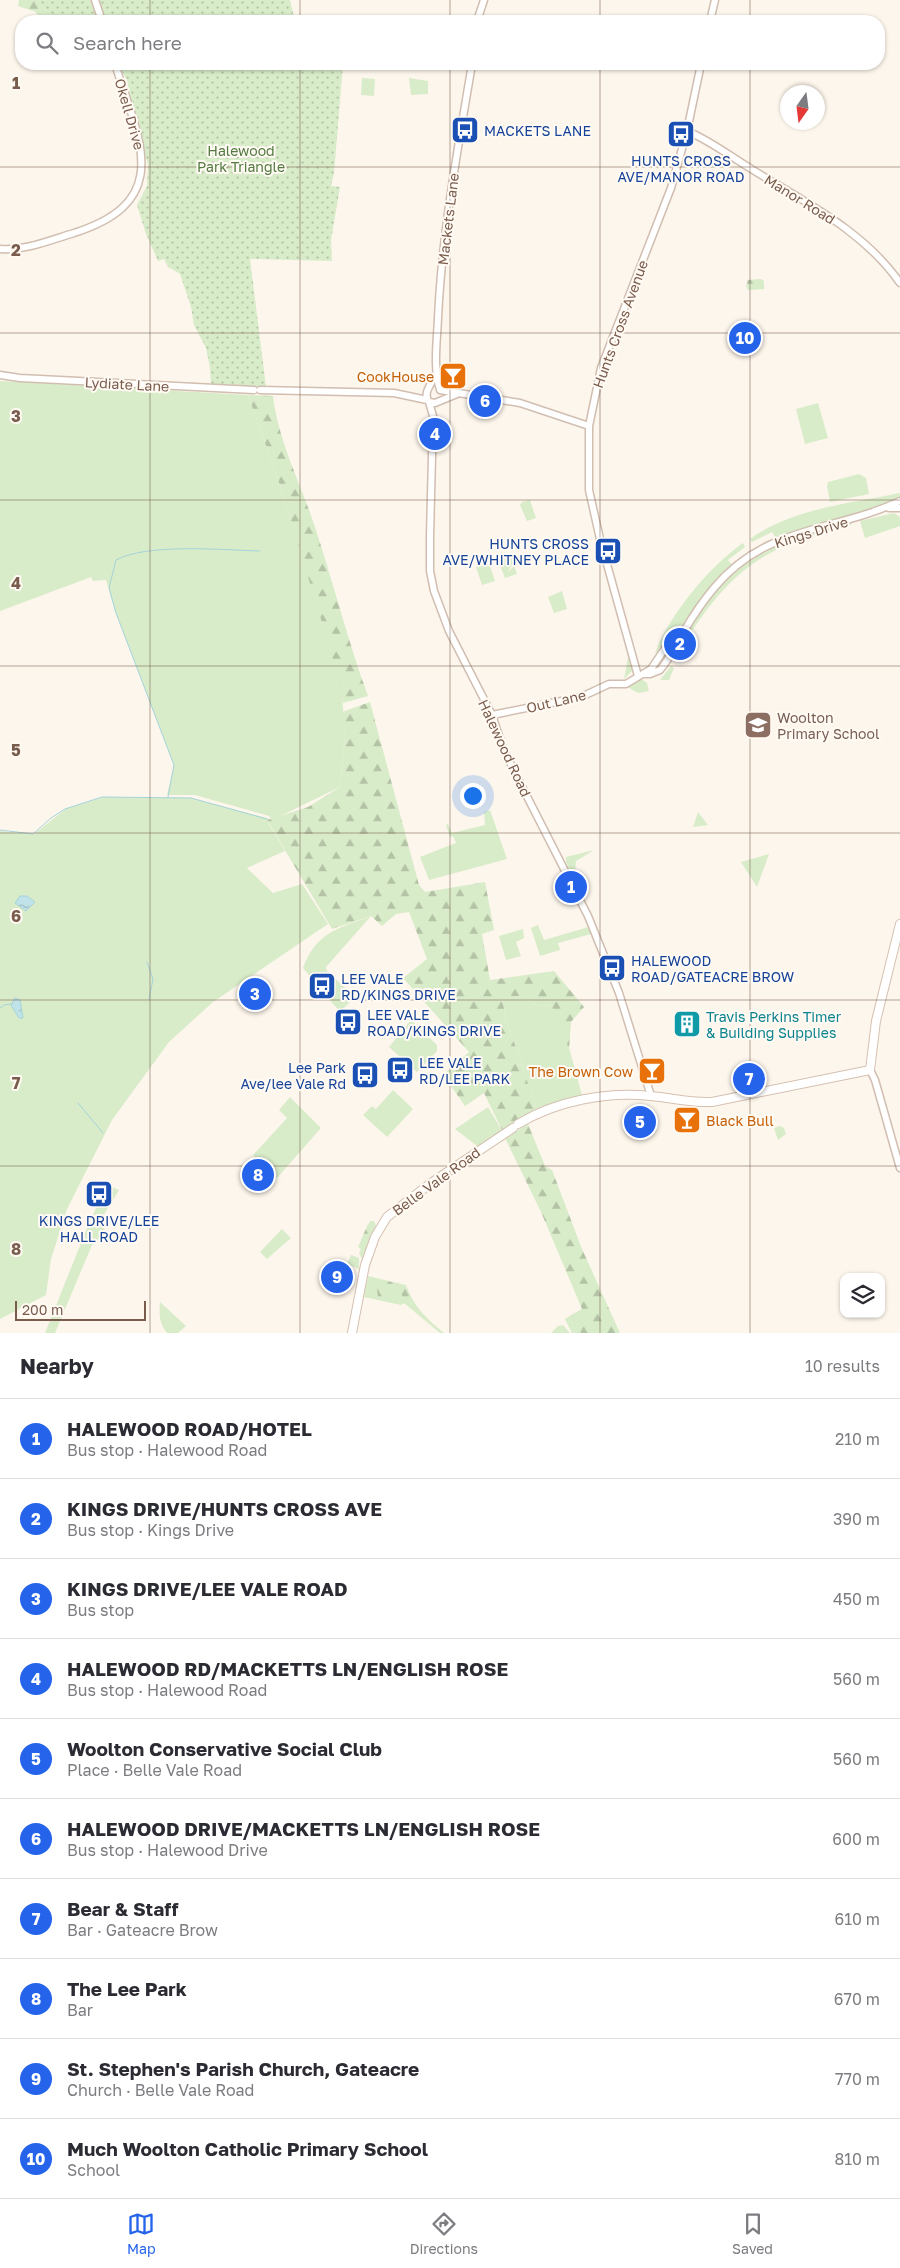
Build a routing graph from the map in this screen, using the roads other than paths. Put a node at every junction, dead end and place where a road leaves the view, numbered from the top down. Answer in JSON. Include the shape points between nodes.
{"nodes":[{"id":1,"x":95,"y":0,"type":"edge"},
{"id":2,"x":484,"y":0,"type":"edge"},
{"id":3,"x":715,"y":0,"type":"edge"},
{"id":4,"x":100,"y":15,"type":"edge"},
{"id":5,"x":479,"y":15,"type":"edge"},
{"id":6,"x":711,"y":15,"type":"edge"},
{"id":7,"x":117,"y":70,"type":"edge"},
{"id":8,"x":471,"y":70,"type":"edge"},
{"id":9,"x":700,"y":70,"type":"edge"},
{"id":10,"x":687,"y":131,"type":"junction"},
{"id":11,"x":0,"y":249,"type":"edge"},
{"id":12,"x":900,"y":283,"type":"edge"},
{"id":13,"x":0,"y":375,"type":"edge"},
{"id":14,"x":435,"y":375,"type":"junction"},
{"id":15,"x":428,"y":390,"type":"junction"},
{"id":16,"x":440,"y":390,"type":"junction"},
{"id":17,"x":457,"y":394,"type":"junction"},
{"id":18,"x":414,"y":396,"type":"junction"},
{"id":19,"x":428,"y":401,"type":"junction"},
{"id":20,"x":439,"y":401,"type":"junction"},
{"id":21,"x":433,"y":416,"type":"junction"},
{"id":22,"x":589,"y":426,"type":"junction"},
{"id":23,"x":900,"y":501,"type":"edge"},
{"id":24,"x":885,"y":508,"type":"junction"},
{"id":25,"x":900,"y":508,"type":"edge"},
{"id":26,"x":642,"y":675,"type":"junction"},
{"id":27,"x":492,"y":715,"type":"junction"},
{"id":28,"x":900,"y":924,"type":"edge"},
{"id":29,"x":870,"y":1070,"type":"junction"},
{"id":30,"x":651,"y":1096,"type":"junction"},
{"id":31,"x":900,"y":1168,"type":"edge"},
{"id":32,"x":352,"y":1333,"type":"edge"}],
"edges":[{"from":1,"to":4,"type":"street"},
{"from":2,"to":5,"type":"street"},
{"from":3,"to":6,"type":"street"},
{"from":7,"to":11,"type":"street","name":"Okell Drive","via":[[141,151],[141,177],[131,200],[113,217],[91,227],[20,249]]},
{"from":8,"to":14,"type":"street","name":"Mackets Lane","via":[[447,212]]},
{"from":9,"to":10,"type":"street","name":"Hunts Cross Avenue"},
{"from":10,"to":12,"type":"street","name":"Manor Road","via":[[834,220],[871,248]]},
{"from":10,"to":22,"type":"street","name":"Hunts Cross Avenue","via":[[671,188],[602,368]]},
{"from":13,"to":18,"type":"street","name":"Lydiate Lane"},
{"from":14,"to":15,"type":"street","name":"Mackets Lane"},
{"from":14,"to":16,"type":"street","name":"Mackets Lane"},
{"from":15,"to":16,"type":"street","via":[[435,387]]},
{"from":15,"to":18,"type":"street","name":"Lydiate Lane"},
{"from":15,"to":19,"type":"street","name":"Halewood Road"},
{"from":16,"to":17,"type":"street"},
{"from":16,"to":20,"type":"street","name":"Mackets Lane"},
{"from":17,"to":20,"type":"street"},
{"from":17,"to":22,"type":"street","via":[[520,403]]},
{"from":18,"to":19,"type":"street","name":"Lydiate Lane"},
{"from":19,"to":20,"type":"street","name":"Lydiate Lane"},
{"from":19,"to":21,"type":"street","name":"Halewood Road"},
{"from":20,"to":21,"type":"street","name":"Halewood Road"},
{"from":21,"to":27,"type":"street","name":"Halewood Road","via":[[430,571],[448,631]]},
{"from":22,"to":26,"type":"street","name":"Hunts Cross Avenue","via":[[589,490],[600,539]]},
{"from":23,"to":24,"type":"street","name":"Kings Drive"},
{"from":24,"to":25,"type":"street","name":"Kings Drive"},
{"from":24,"to":26,"type":"street","name":"Kings Drive","via":[[792,534],[755,552],[714,587],[683,632],[670,641],[651,669]]},
{"from":26,"to":27,"type":"street","name":"Out Lane","via":[[626,684],[609,684],[581,697]]},
{"from":27,"to":30,"type":"street","name":"Halewood Road","via":[[513,769],[588,916],[619,993]]},
{"from":28,"to":29,"type":"main road","via":[[876,1021]]},
{"from":29,"to":30,"type":"main road","name":"Belle Vale Road","via":[[712,1102]]},
{"from":29,"to":31,"type":"street"},
{"from":30,"to":32,"type":"main road","name":"Belle Vale Road","via":[[581,1100],[544,1110],[430,1183],[387,1217],[375,1237],[365,1265]]}]}
